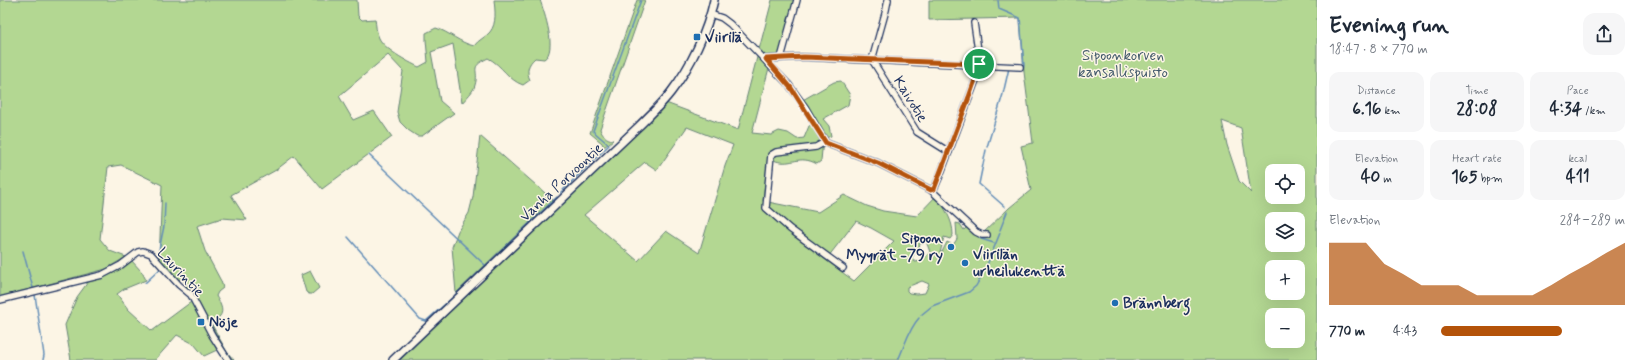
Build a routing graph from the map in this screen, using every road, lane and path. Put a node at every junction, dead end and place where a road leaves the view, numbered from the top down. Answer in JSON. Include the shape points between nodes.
{"nodes":[{"id":1,"x":714,"y":0,"type":"edge"},
{"id":2,"x":797,"y":0,"type":"edge"},
{"id":3,"x":888,"y":0,"type":"edge"},
{"id":4,"x":710,"y":14,"type":"junction"},
{"id":5,"x":974,"y":23,"type":"dead end"},
{"id":6,"x":781,"y":58,"type":"junction"},
{"id":7,"x":766,"y":59,"type":"junction"},
{"id":8,"x":872,"y":60,"type":"junction"},
{"id":9,"x":979,"y":64,"type":"junction"},
{"id":10,"x":1020,"y":67,"type":"dead end"},
{"id":11,"x":825,"y":142,"type":"junction"},
{"id":12,"x":949,"y":152,"type":"junction"},
{"id":13,"x":931,"y":190,"type":"junction"},
{"id":14,"x":987,"y":235,"type":"dead end"},
{"id":15,"x":843,"y":268,"type":"dead end"},
{"id":16,"x":0,"y":300,"type":"edge"},
{"id":17,"x":228,"y":360,"type":"edge"},
{"id":18,"x":393,"y":360,"type":"edge"}],
"edges":[{"from":1,"to":4,"type":"street","name":"Vanha Porvoontie"},
{"from":2,"to":6,"type":"street"},
{"from":3,"to":8,"type":"street"},
{"from":4,"to":7,"type":"street","via":[[730,24]]},
{"from":4,"to":18,"type":"street","name":"Vanha Porvoontie","via":[[691,59],[671,92]]},
{"from":5,"to":9,"type":"street"},
{"from":6,"to":7,"type":"street"},
{"from":6,"to":8,"type":"street"},
{"from":7,"to":11,"type":"street","via":[[791,88]]},
{"from":8,"to":9,"type":"street"},
{"from":8,"to":12,"type":"street","name":"Kaivotie","via":[[916,132]]},
{"from":9,"to":10,"type":"street"},
{"from":9,"to":12,"type":"street"},
{"from":11,"to":13,"type":"street","via":[[878,163]]},
{"from":11,"to":15,"type":"street","via":[[816,148],[776,152],[771,155],[766,208]]},
{"from":12,"to":13,"type":"street","via":[[935,187]]},
{"from":13,"to":14,"type":"street","via":[[976,232]]},
{"from":16,"to":17,"type":"street","name":"Laurintie","via":[[102,275],[143,251],[151,254],[191,295]]}]}
